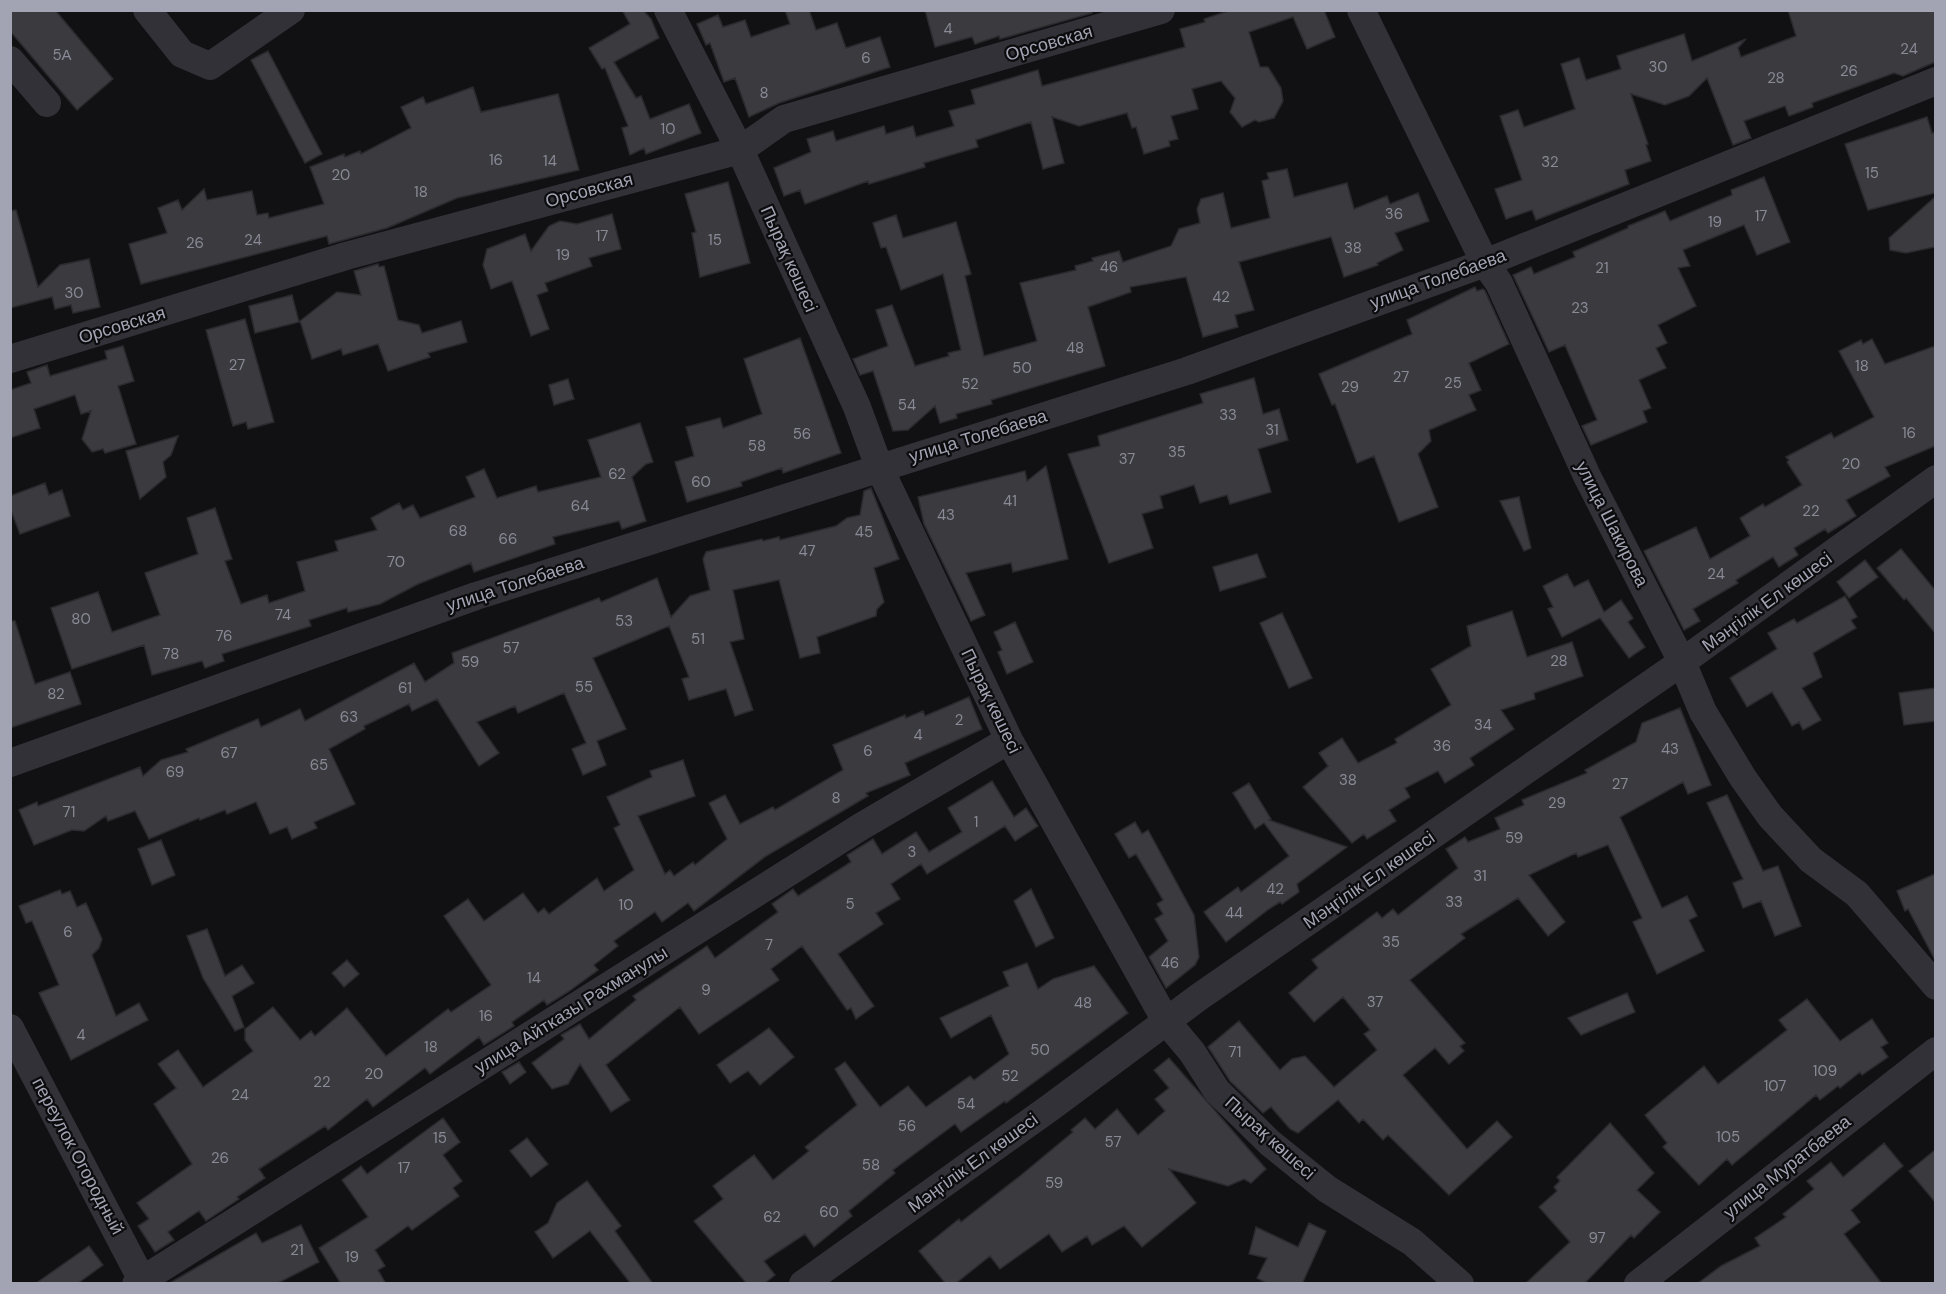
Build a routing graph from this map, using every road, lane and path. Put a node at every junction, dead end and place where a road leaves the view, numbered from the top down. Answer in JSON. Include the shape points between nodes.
{"nodes":[{"id":1,"x":147,"y":10,"type":"edge"},
{"id":2,"x":291,"y":10,"type":"edge"},
{"id":3,"x":668,"y":10,"type":"edge"},
{"id":4,"x":1161,"y":10,"type":"edge"},
{"id":5,"x":1361,"y":10,"type":"edge"},
{"id":6,"x":10,"y":60,"type":"edge"},
{"id":7,"x":1935,"y":81,"type":"edge"},
{"id":8,"x":47,"y":103,"type":"dead end"},
{"id":9,"x":740,"y":150,"type":"junction"},
{"id":10,"x":1485,"y":263,"type":"junction"},
{"id":11,"x":10,"y":359,"type":"edge"},
{"id":12,"x":879,"y":466,"type":"junction"},
{"id":13,"x":1935,"y":479,"type":"edge"},
{"id":14,"x":1682,"y":662,"type":"junction"},
{"id":15,"x":1009,"y":740,"type":"junction"},
{"id":16,"x":10,"y":763,"type":"edge"},
{"id":17,"x":1935,"y":986,"type":"edge"},
{"id":18,"x":1166,"y":1021,"type":"junction"},
{"id":19,"x":12,"y":1033,"type":"edge"},
{"id":20,"x":1935,"y":1051,"type":"edge"},
{"id":21,"x":141,"y":1282,"type":"edge"},
{"id":22,"x":803,"y":1284,"type":"edge"},
{"id":23,"x":1460,"y":1284,"type":"edge"},
{"id":24,"x":1638,"y":1284,"type":"edge"}],
"edges":[{"from":1,"to":2,"type":"street","via":[[182,54],[210,66]]},
{"from":3,"to":9,"type":"street","name":"Пырақ көшесі"},
{"from":4,"to":9,"type":"street","name":"Орсовская","via":[[784,119]]},
{"from":5,"to":10,"type":"street","name":"улица Шакирова"},
{"from":6,"to":8,"type":"street"},
{"from":7,"to":10,"type":"street","name":"улица Толебаева"},
{"from":9,"to":11,"type":"street","name":"Орсовская","via":[[346,256]]},
{"from":9,"to":12,"type":"street","name":"Пырақ көшесі","via":[[857,407]]},
{"from":10,"to":12,"type":"street","name":"улица Толебаева","via":[[1187,371]]},
{"from":10,"to":14,"type":"street","name":"улица Шакирова","via":[[1499,283],[1587,476]]},
{"from":12,"to":15,"type":"street","name":"Пырақ көшесі"},
{"from":12,"to":16,"type":"street","name":"улица Толебаева","via":[[476,596]]},
{"from":13,"to":14,"type":"street","name":"Мәңгілік Ел көшесі"},
{"from":14,"to":17,"type":"street","name":"улица Шакирова","via":[[1703,712],[1770,816],[1811,860],[1857,894]]},
{"from":14,"to":18,"type":"street","name":"Мәңгілік Ел көшесі"},
{"from":15,"to":18,"type":"street","name":"Пырақ көшесі"},
{"from":15,"to":21,"type":"street","name":"улица Айтказы Рахманулы","via":[[852,832]]},
{"from":18,"to":22,"type":"street","name":"Мәңгілік Ел көшесі"},
{"from":18,"to":23,"type":"street","name":"Пырақ көшесі","via":[[1217,1091],[1270,1143],[1327,1188],[1412,1242]]},
{"from":19,"to":21,"type":"street","name":"переулок Огородный"},
{"from":20,"to":24,"type":"street","name":"улица Муратбаева"}]}
